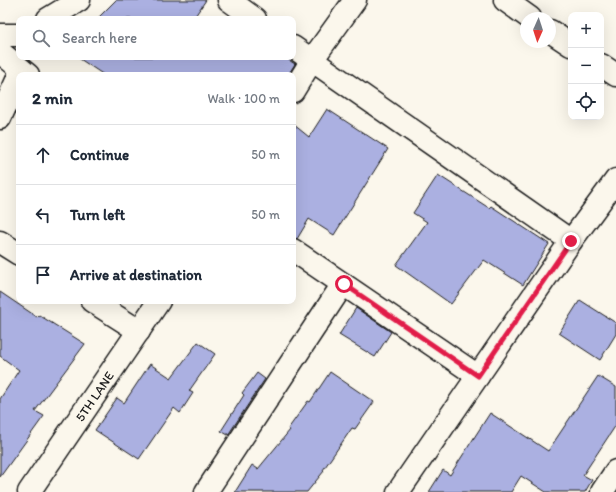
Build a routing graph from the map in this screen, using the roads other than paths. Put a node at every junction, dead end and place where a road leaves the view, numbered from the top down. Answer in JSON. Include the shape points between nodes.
{"nodes":[{"id":1,"x":79,"y":0,"type":"edge"},
{"id":2,"x":229,"y":0,"type":"edge"},
{"id":3,"x":356,"y":0,"type":"edge"},
{"id":4,"x":505,"y":0,"type":"edge"},
{"id":5,"x":530,"y":11,"type":"edge"},
{"id":6,"x":53,"y":16,"type":"edge"},
{"id":7,"x":251,"y":16,"type":"edge"},
{"id":8,"x":0,"y":35,"type":"edge"},
{"id":9,"x":16,"y":35,"type":"edge"},
{"id":10,"x":556,"y":35,"type":"edge"},
{"id":11,"x":568,"y":43,"type":"edge"},
{"id":12,"x":296,"y":49,"type":"edge"},
{"id":13,"x":0,"y":52,"type":"edge"},
{"id":14,"x":312,"y":60,"type":"junction"},
{"id":15,"x":604,"y":67,"type":"edge"},
{"id":16,"x":20,"y":72,"type":"edge"},
{"id":17,"x":616,"y":75,"type":"edge"},
{"id":18,"x":16,"y":86,"type":"edge"},
{"id":19,"x":296,"y":86,"type":"edge"},
{"id":20,"x":0,"y":118,"type":"edge"},
{"id":21,"x":616,"y":180,"type":"edge"},
{"id":22,"x":571,"y":241,"type":"junction"},
{"id":23,"x":0,"y":242,"type":"edge"},
{"id":24,"x":16,"y":252,"type":"edge"},
{"id":25,"x":296,"y":252,"type":"edge"},
{"id":26,"x":344,"y":284,"type":"junction"},
{"id":27,"x":97,"y":304,"type":"edge"},
{"id":28,"x":157,"y":304,"type":"edge"},
{"id":29,"x":139,"y":331,"type":"junction"},
{"id":30,"x":478,"y":376,"type":"junction"},
{"id":31,"x":616,"y":472,"type":"edge"},
{"id":32,"x":29,"y":492,"type":"edge"},
{"id":33,"x":206,"y":492,"type":"edge"},
{"id":34,"x":398,"y":492,"type":"edge"},
{"id":35,"x":602,"y":492,"type":"edge"}],
"edges":[{"from":1,"to":6,"type":"street"},
{"from":2,"to":7,"type":"street"},
{"from":3,"to":14,"type":"street"},
{"from":4,"to":5,"type":"street"},
{"from":8,"to":9,"type":"street"},
{"from":10,"to":11,"type":"street"},
{"from":12,"to":14,"type":"street"},
{"from":13,"to":16,"type":"street"},
{"from":14,"to":19,"type":"street"},
{"from":14,"to":22,"type":"street"},
{"from":15,"to":17,"type":"street"},
{"from":18,"to":20,"type":"street"},
{"from":21,"to":22,"type":"street"},
{"from":22,"to":30,"type":"street"},
{"from":23,"to":24,"type":"street"},
{"from":25,"to":26,"type":"street"},
{"from":26,"to":30,"type":"street"},
{"from":26,"to":33,"type":"street"},
{"from":27,"to":29,"type":"street"},
{"from":28,"to":29,"type":"street","name":"5TH LANE"},
{"from":29,"to":32,"type":"street","name":"5TH LANE"},
{"from":30,"to":34,"type":"street"},
{"from":31,"to":35,"type":"street"}]}
